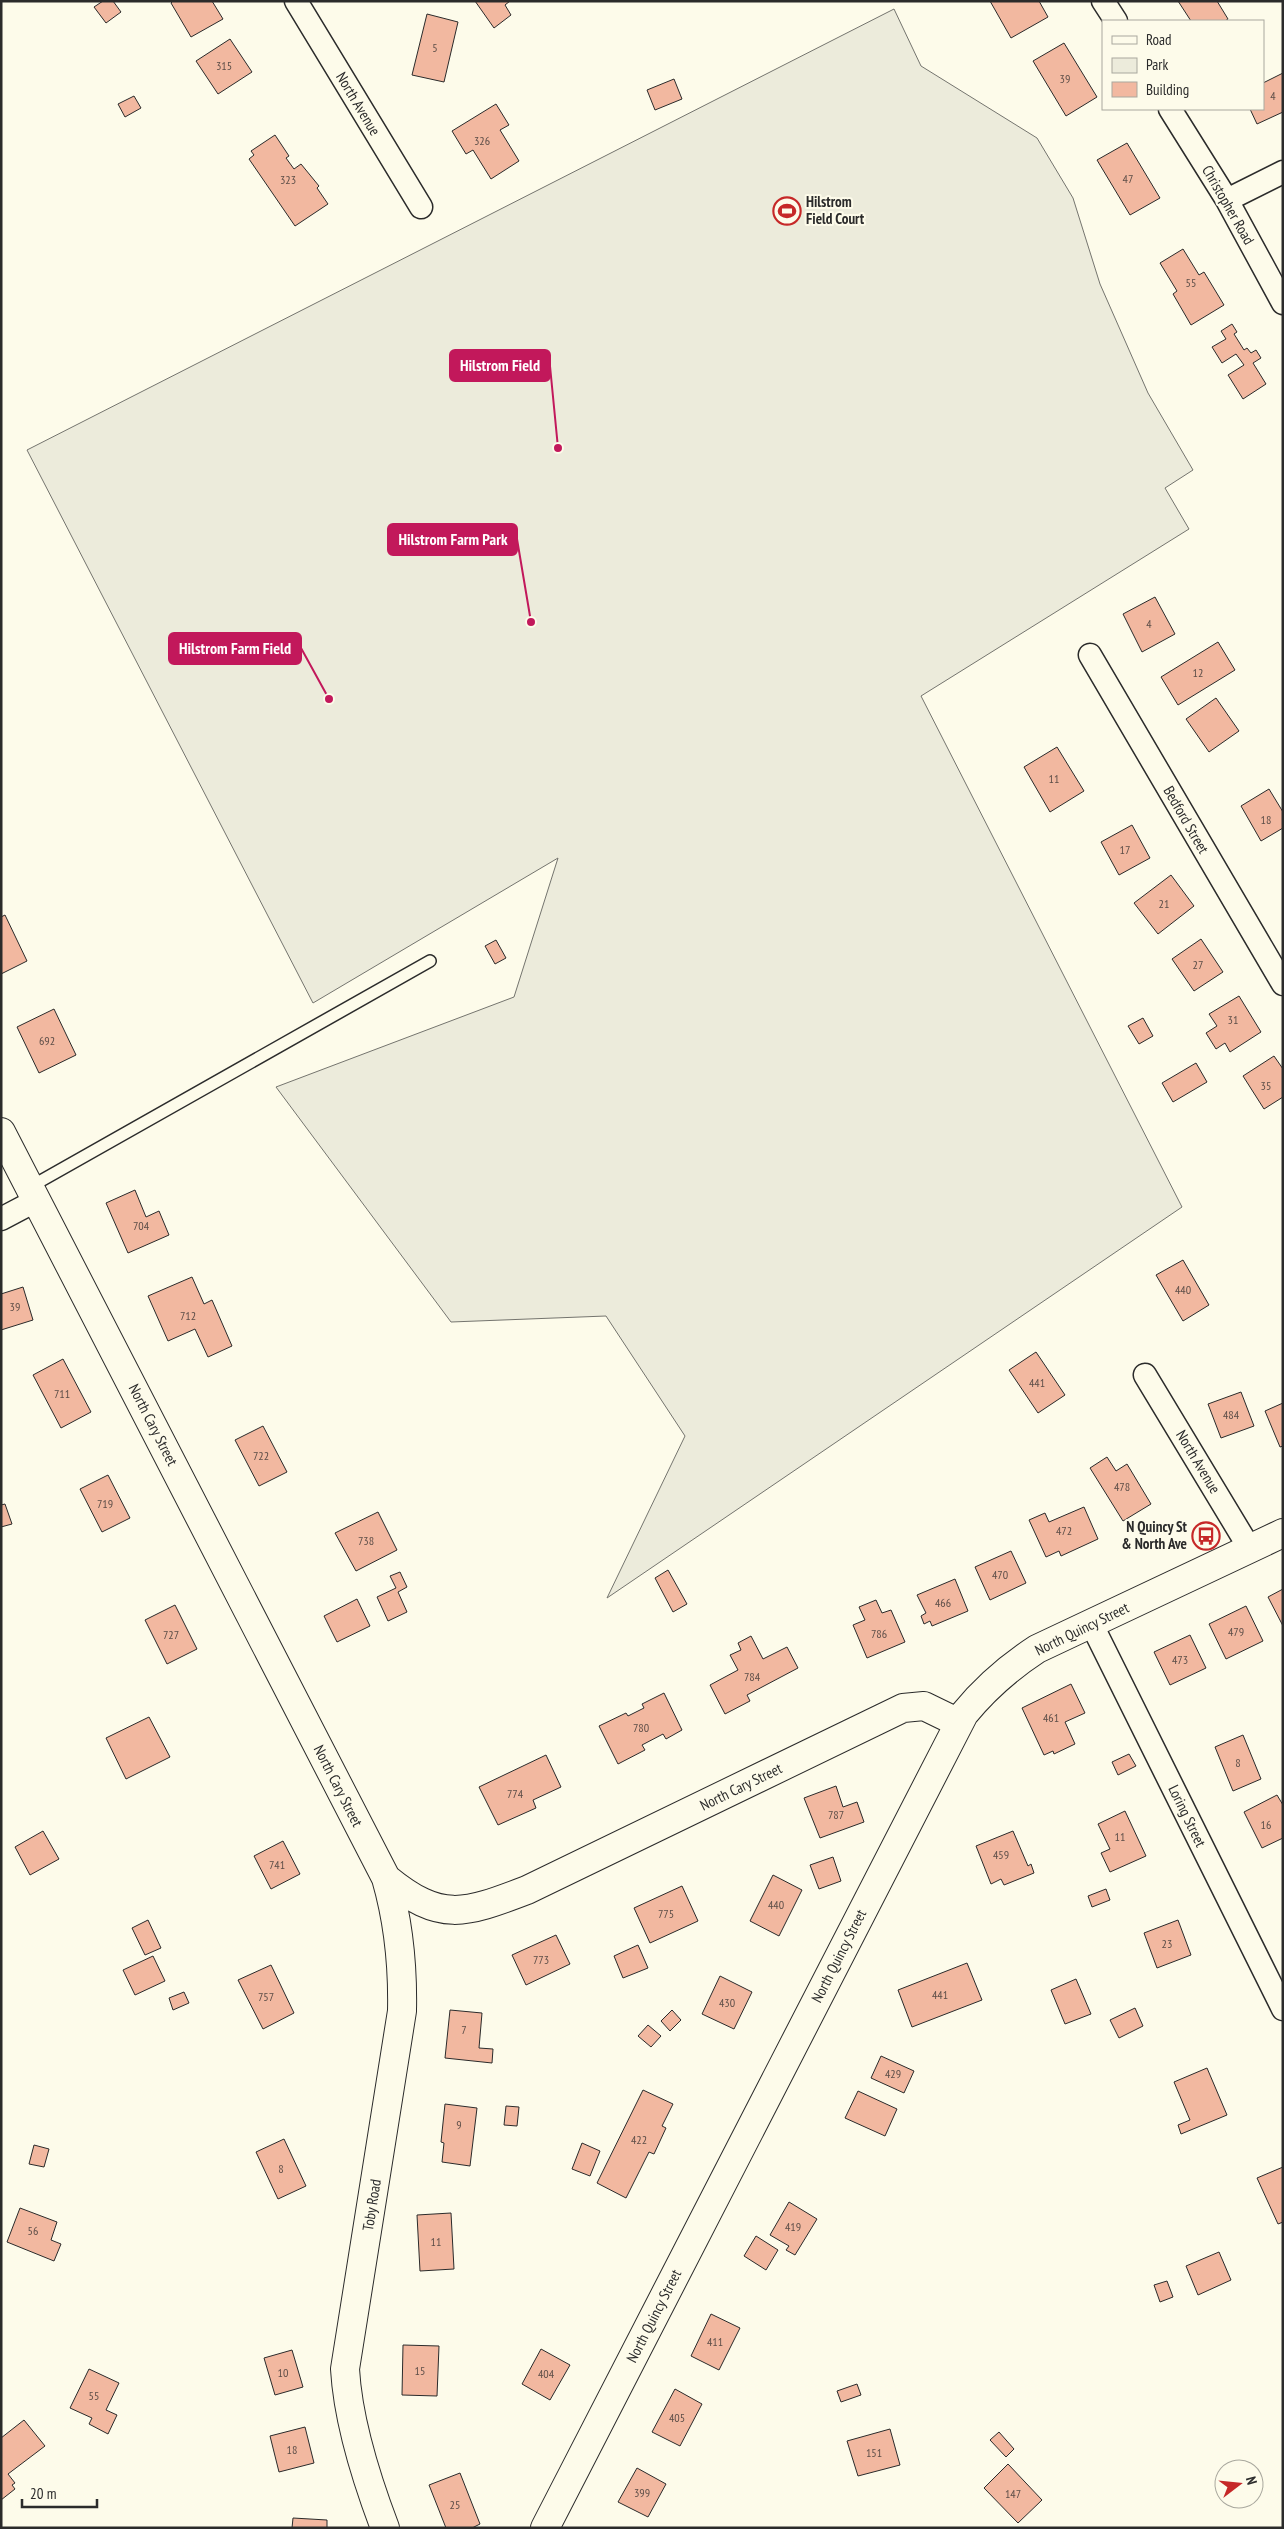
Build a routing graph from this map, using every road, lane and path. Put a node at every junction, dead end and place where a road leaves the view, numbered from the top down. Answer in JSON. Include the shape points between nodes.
{"nodes":[{"id":1,"x":1103,"y":1,"type":"edge"},
{"id":2,"x":304,"y":3,"type":"edge"},
{"id":3,"x":1115,"y":20,"type":"edge"},
{"id":4,"x":1171,"y":110,"type":"edge"},
{"id":5,"x":1283,"y":172,"type":"edge"},
{"id":6,"x":1227,"y":200,"type":"junction"},
{"id":7,"x":421,"y":206,"type":"dead end"},
{"id":8,"x":1283,"y":303,"type":"edge"},
{"id":9,"x":1090,"y":655,"type":"dead end"},
{"id":10,"x":430,"y":961,"type":"dead end"},
{"id":11,"x":1283,"y":984,"type":"edge"},
{"id":12,"x":1,"y":1132,"type":"edge"},
{"id":13,"x":33,"y":1194,"type":"junction"},
{"id":14,"x":1,"y":1219,"type":"edge"},
{"id":15,"x":1145,"y":1375,"type":"dead end"},
{"id":16,"x":1283,"y":1533,"type":"edge"},
{"id":17,"x":1250,"y":1549,"type":"junction"},
{"id":18,"x":1091,"y":1624,"type":"junction"},
{"id":19,"x":959,"y":1723,"type":"junction"},
{"id":20,"x":386,"y":1878,"type":"junction"},
{"id":21,"x":1283,"y":2009,"type":"edge"},
{"id":22,"x":385,"y":2528,"type":"edge"},
{"id":23,"x":545,"y":2528,"type":"edge"}],
"edges":[{"from":1,"to":3,"type":"street"},
{"from":2,"to":7,"type":"street","name":"North Avenue"},
{"from":4,"to":6,"type":"street","name":"Christopher Road"},
{"from":5,"to":6,"type":"street"},
{"from":6,"to":8,"type":"street","name":"Christopher Road"},
{"from":9,"to":11,"type":"street","name":"Bedford Street"},
{"from":10,"to":13,"type":"lane"},
{"from":12,"to":13,"type":"main road","name":"North Cary Street"},
{"from":13,"to":14,"type":"street"},
{"from":13,"to":20,"type":"main road","name":"North Cary Street"},
{"from":15,"to":17,"type":"street","name":"North Avenue"},
{"from":16,"to":17,"type":"main road","name":"North Quincy Street"},
{"from":17,"to":18,"type":"main road","name":"North Quincy Street"},
{"from":18,"to":19,"type":"main road","name":"North Quincy Street","via":[[1009,1667],[984,1689]]},
{"from":18,"to":21,"type":"street","name":"Loring Street"},
{"from":19,"to":20,"type":"main road","name":"North Cary Street","via":[[924,1706],[903,1708],[494,1903],[451,1910],[428,1906],[408,1896]]},
{"from":19,"to":23,"type":"main road","name":"North Quincy Street"},
{"from":20,"to":22,"type":"main road","name":"Toby Road","via":[[400,1940],[402,2011],[345,2369],[351,2413],[374,2500]]}]}
